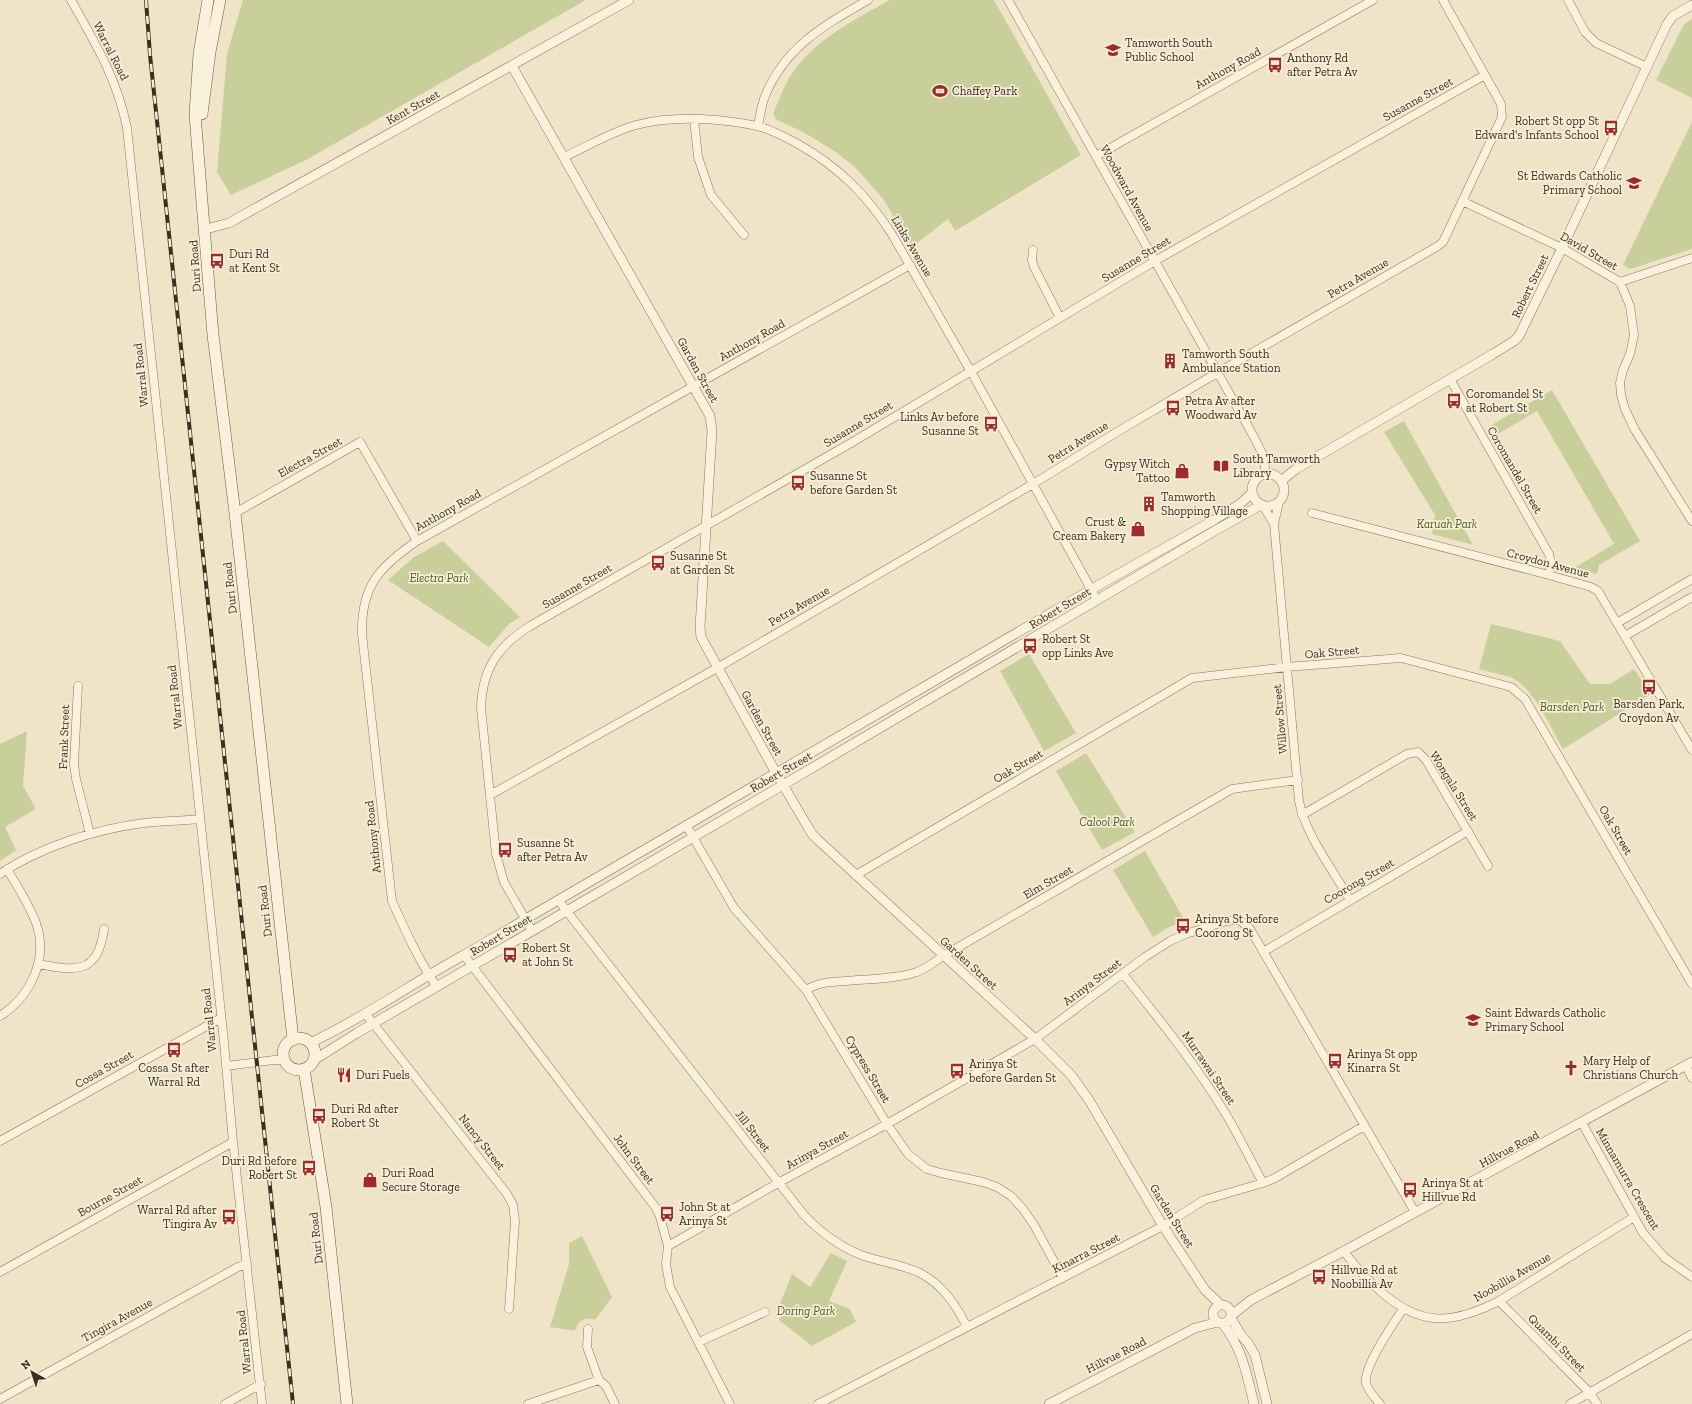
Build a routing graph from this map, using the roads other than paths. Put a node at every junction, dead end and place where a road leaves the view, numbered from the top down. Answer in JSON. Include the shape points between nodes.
{"nodes":[{"id":1,"x":71,"y":0,"type":"edge"},
{"id":2,"x":208,"y":0,"type":"edge"},
{"id":3,"x":220,"y":0,"type":"edge"},
{"id":4,"x":629,"y":0,"type":"edge"},
{"id":5,"x":868,"y":0,"type":"edge"},
{"id":6,"x":1008,"y":0,"type":"edge"},
{"id":7,"x":1373,"y":0,"type":"edge"},
{"id":8,"x":1443,"y":0,"type":"edge"},
{"id":9,"x":1568,"y":0,"type":"edge"},
{"id":10,"x":1692,"y":5,"type":"edge"},
{"id":11,"x":512,"y":66,"type":"junction"},
{"id":12,"x":1647,"y":67,"type":"junction"},
{"id":13,"x":1485,"y":75,"type":"junction"},
{"id":14,"x":694,"y":119,"type":"junction"},
{"id":15,"x":758,"y":126,"type":"junction"},
{"id":16,"x":198,"y":134,"type":"junction"},
{"id":17,"x":1096,"y":156,"type":"junction"},
{"id":18,"x":564,"y":157,"type":"junction"},
{"id":19,"x":1462,"y":201,"type":"junction"},
{"id":20,"x":206,"y":229,"type":"junction"},
{"id":21,"x":744,"y":235,"type":"dead end"},
{"id":22,"x":1562,"y":248,"type":"junction"},
{"id":23,"x":1033,"y":250,"type":"dead end"},
{"id":24,"x":1692,"y":258,"type":"edge"},
{"id":25,"x":1155,"y":261,"type":"junction"},
{"id":26,"x":910,"y":265,"type":"junction"},
{"id":27,"x":1620,"y":282,"type":"junction"},
{"id":28,"x":1060,"y":318,"type":"junction"},
{"id":29,"x":970,"y":371,"type":"junction"},
{"id":30,"x":1217,"y":373,"type":"junction"},
{"id":31,"x":1450,"y":379,"type":"junction"},
{"id":32,"x":693,"y":386,"type":"junction"},
{"id":33,"x":1266,"y":474,"type":"junction"},
{"id":34,"x":1281,"y":481,"type":"junction"},
{"id":35,"x":1034,"y":484,"type":"junction"},
{"id":36,"x":1252,"y":493,"type":"junction"},
{"id":37,"x":1279,"y":502,"type":"junction"},
{"id":38,"x":1262,"y":505,"type":"junction"},
{"id":39,"x":235,"y":513,"type":"junction"},
{"id":40,"x":1312,"y":513,"type":"dead end"},
{"id":41,"x":1691,"y":517,"type":"edge"},
{"id":42,"x":1274,"y":524,"type":"junction"},
{"id":43,"x":705,"y":527,"type":"junction"},
{"id":44,"x":417,"y":541,"type":"junction"},
{"id":45,"x":1549,"y":574,"type":"junction"},
{"id":46,"x":1692,"y":579,"type":"edge"},
{"id":47,"x":1092,"y":589,"type":"junction"},
{"id":48,"x":1692,"y":597,"type":"edge"},
{"id":49,"x":1097,"y":600,"type":"junction"},
{"id":50,"x":1618,"y":623,"type":"junction"},
{"id":51,"x":1625,"y":636,"type":"junction"},
{"id":52,"x":1287,"y":667,"type":"junction"},
{"id":53,"x":718,"y":668,"type":"junction"},
{"id":54,"x":78,"y":686,"type":"dead end"},
{"id":55,"x":1692,"y":750,"type":"edge"},
{"id":56,"x":776,"y":773,"type":"junction"},
{"id":57,"x":1298,"y":780,"type":"junction"},
{"id":58,"x":783,"y":785,"type":"junction"},
{"id":59,"x":490,"y":795,"type":"junction"},
{"id":60,"x":1302,"y":815,"type":"junction"},
{"id":61,"x":199,"y":819,"type":"junction"},
{"id":62,"x":686,"y":825,"type":"junction"},
{"id":63,"x":1468,"y":831,"type":"junction"},
{"id":64,"x":90,"y":834,"type":"junction"},
{"id":65,"x":693,"y":838,"type":"junction"},
{"id":66,"x":1488,"y":866,"type":"dead end"},
{"id":67,"x":4,"y":872,"type":"edge"},
{"id":68,"x":856,"y":875,"type":"junction"},
{"id":69,"x":558,"y":900,"type":"junction"},
{"id":70,"x":1350,"y":900,"type":"junction"},
{"id":71,"x":567,"y":910,"type":"junction"},
{"id":72,"x":525,"y":919,"type":"junction"},
{"id":73,"x":104,"y":929,"type":"dead end"},
{"id":74,"x":532,"y":931,"type":"junction"},
{"id":75,"x":1263,"y":952,"type":"junction"},
{"id":76,"x":464,"y":956,"type":"junction"},
{"id":77,"x":943,"y":956,"type":"junction"},
{"id":78,"x":38,"y":964,"type":"junction"},
{"id":79,"x":472,"y":967,"type":"junction"},
{"id":80,"x":428,"y":974,"type":"junction"},
{"id":81,"x":1123,"y":974,"type":"junction"},
{"id":82,"x":1692,"y":984,"type":"edge"},
{"id":83,"x":437,"y":987,"type":"junction"},
{"id":84,"x":806,"y":990,"type":"junction"},
{"id":85,"x":366,"y":1013,"type":"junction"},
{"id":86,"x":0,"y":1016,"type":"edge"},
{"id":87,"x":221,"y":1018,"type":"junction"},
{"id":88,"x":374,"y":1023,"type":"junction"},
{"id":89,"x":1035,"y":1039,"type":"junction"},
{"id":90,"x":293,"y":1040,"type":"junction"},
{"id":91,"x":310,"y":1043,"type":"junction"},
{"id":92,"x":284,"y":1060,"type":"junction"},
{"id":93,"x":314,"y":1060,"type":"junction"},
{"id":94,"x":1689,"y":1064,"type":"edge"},
{"id":95,"x":226,"y":1066,"type":"junction"},
{"id":96,"x":304,"y":1069,"type":"junction"},
{"id":97,"x":1692,"y":1078,"type":"edge"},
{"id":98,"x":1582,"y":1122,"type":"junction"},
{"id":99,"x":887,"y":1124,"type":"junction"},
{"id":100,"x":1364,"y":1126,"type":"junction"},
{"id":101,"x":0,"y":1141,"type":"edge"},
{"id":102,"x":233,"y":1142,"type":"junction"},
{"id":103,"x":778,"y":1183,"type":"junction"},
{"id":104,"x":1263,"y":1183,"type":"junction"},
{"id":105,"x":1414,"y":1212,"type":"junction"},
{"id":106,"x":1634,"y":1217,"type":"junction"},
{"id":107,"x":1163,"y":1226,"type":"junction"},
{"id":108,"x":668,"y":1246,"type":"junction"},
{"id":109,"x":1344,"y":1251,"type":"junction"},
{"id":110,"x":247,"y":1264,"type":"junction"},
{"id":111,"x":0,"y":1272,"type":"edge"},
{"id":112,"x":1692,"y":1277,"type":"edge"},
{"id":113,"x":1063,"y":1278,"type":"junction"},
{"id":114,"x":1205,"y":1290,"type":"junction"},
{"id":115,"x":1251,"y":1300,"type":"junction"},
{"id":116,"x":1499,"y":1301,"type":"junction"},
{"id":117,"x":1224,"y":1305,"type":"junction"},
{"id":118,"x":509,"y":1308,"type":"dead end"},
{"id":119,"x":1403,"y":1308,"type":"junction"},
{"id":120,"x":765,"y":1312,"type":"dead end"},
{"id":121,"x":1213,"y":1312,"type":"junction"},
{"id":122,"x":1231,"y":1316,"type":"junction"},
{"id":123,"x":1220,"y":1323,"type":"junction"},
{"id":124,"x":967,"y":1327,"type":"junction"},
{"id":125,"x":1195,"y":1328,"type":"junction"},
{"id":126,"x":588,"y":1329,"type":"dead end"},
{"id":127,"x":1692,"y":1334,"type":"edge"},
{"id":128,"x":699,"y":1342,"type":"junction"},
{"id":129,"x":599,"y":1380,"type":"junction"},
{"id":130,"x":260,"y":1384,"type":"junction"},
{"id":131,"x":1590,"y":1393,"type":"junction"},
{"id":132,"x":0,"y":1399,"type":"edge"},
{"id":133,"x":225,"y":1404,"type":"edge"},
{"id":134,"x":262,"y":1404,"type":"edge"},
{"id":135,"x":347,"y":1404,"type":"edge"},
{"id":136,"x":528,"y":1404,"type":"edge"},
{"id":137,"x":615,"y":1404,"type":"edge"},
{"id":138,"x":730,"y":1404,"type":"edge"},
{"id":139,"x":818,"y":1404,"type":"edge"},
{"id":140,"x":1049,"y":1404,"type":"edge"},
{"id":141,"x":1254,"y":1404,"type":"edge"},
{"id":142,"x":1267,"y":1404,"type":"edge"},
{"id":143,"x":1380,"y":1404,"type":"edge"},
{"id":144,"x":1570,"y":1404,"type":"edge"},
{"id":145,"x":1597,"y":1404,"type":"edge"}],
"edges":[{"from":1,"to":61,"type":"street","name":"Warral Road","via":[[115,84],[127,128]]},
{"from":2,"to":16,"type":"main road","name":"Duri Road","via":[[195,114]]},
{"from":3,"to":16,"type":"main road","name":"Duri Road"},
{"from":4,"to":11,"type":"street","name":"Kent Street"},
{"from":5,"to":15,"type":"street","via":[[804,40],[788,57],[764,99]]},
{"from":6,"to":17,"type":"street","name":"Woodward Avenue"},
{"from":7,"to":17,"type":"street","name":"Anthony Road"},
{"from":8,"to":13,"type":"street","name":"Petra Avenue"},
{"from":9,"to":12,"type":"street","via":[[1590,38]]},
{"from":10,"to":12,"type":"street","name":"Robert Street","via":[[1669,20]]},
{"from":11,"to":18,"type":"street","name":"Garden Street"},
{"from":11,"to":20,"type":"street","name":"Kent Street","via":[[229,223]]},
{"from":12,"to":22,"type":"street","name":"Robert Street"},
{"from":13,"to":19,"type":"street","name":"Petra Avenue","via":[[1501,104],[1502,117]]},
{"from":13,"to":25,"type":"street","name":"Susanne Street"},
{"from":14,"to":15,"type":"street","name":"Links Avenue"},
{"from":14,"to":18,"type":"street","name":"Links Avenue","via":[[656,120],[635,125]]},
{"from":14,"to":21,"type":"street","via":[[698,157],[711,195]]},
{"from":15,"to":26,"type":"street","name":"Links Avenue","via":[[784,136],[810,151],[853,183],[881,217]]},
{"from":16,"to":20,"type":"main road","name":"Duri Road"},
{"from":17,"to":25,"type":"street","name":"Woodward Avenue"},
{"from":18,"to":32,"type":"street","name":"Garden Street"},
{"from":19,"to":22,"type":"street","name":"David Street"},
{"from":19,"to":30,"type":"street","name":"Petra Avenue","via":[[1443,242],[1438,246]]},
{"from":20,"to":39,"type":"main road","name":"Duri Road","via":[[213,335]]},
{"from":22,"to":27,"type":"street","name":"David Street"},
{"from":22,"to":31,"type":"street","name":"Robert Street","via":[[1518,336],[1507,346]]},
{"from":23,"to":28,"type":"street","via":[[1034,267]]},
{"from":24,"to":27,"type":"street"},
{"from":25,"to":28,"type":"street","name":"Susanne Street"},
{"from":25,"to":30,"type":"street","name":"Woodward Avenue"},
{"from":26,"to":29,"type":"street","name":"Links Avenue"},
{"from":26,"to":32,"type":"street","name":"Anthony Road"},
{"from":27,"to":41,"type":"street","name":"David Street","via":[[1630,306],[1634,335],[1620,383],[1625,409],[1635,430]]},
{"from":28,"to":29,"type":"street","name":"Susanne Street"},
{"from":29,"to":35,"type":"street","name":"Links Avenue"},
{"from":29,"to":43,"type":"street","name":"Susanne Street"},
{"from":30,"to":33,"type":"street","name":"Woodward Avenue","via":[[1263,455]]},
{"from":30,"to":35,"type":"street","name":"Petra Avenue"},
{"from":31,"to":34,"type":"street","name":"Robert Street","via":[[1296,469]]},
{"from":31,"to":45,"type":"street","name":"Coromandel Street","via":[[1549,554]]},
{"from":32,"to":43,"type":"street","name":"Garden Street","via":[[710,416],[712,431]]},
{"from":32,"to":44,"type":"street","name":"Anthony Road"},
{"from":33,"to":34,"type":"street"},
{"from":33,"to":36,"type":"street","via":[[1253,483]]},
{"from":34,"to":37,"type":"street","via":[[1284,490]]},
{"from":35,"to":47,"type":"street","name":"Links Avenue"},
{"from":35,"to":53,"type":"street","name":"Petra Avenue"},
{"from":36,"to":38,"type":"street"},
{"from":36,"to":47,"type":"street","name":"Robert Street","via":[[1227,512]]},
{"from":37,"to":38,"type":"street","via":[[1271,506]]},
{"from":37,"to":42,"type":"street","name":"Willow Street"},
{"from":38,"to":42,"type":"street","name":"Willow Street"},
{"from":38,"to":49,"type":"street","name":"Robert Street"},
{"from":39,"to":44,"type":"street","name":"Electra Street","via":[[360,442]]},
{"from":39,"to":90,"type":"main road","name":"Duri Road"},
{"from":40,"to":45,"type":"street","name":"Croydon Avenue"},
{"from":42,"to":52,"type":"street","name":"Willow Street"},
{"from":43,"to":53,"type":"street","name":"Garden Street","via":[[700,632]]},
{"from":43,"to":59,"type":"street","name":"Susanne Street","via":[[517,634],[497,654],[491,664],[482,694],[481,708]]},
{"from":44,"to":80,"type":"street","name":"Anthony Road","via":[[381,570],[372,584],[365,602],[362,634],[392,901]]},
{"from":45,"to":50,"type":"street","name":"Croydon Avenue","via":[[1598,591]]},
{"from":46,"to":50,"type":"street"},
{"from":47,"to":49,"type":"street","name":"Links Avenue"},
{"from":47,"to":56,"type":"street","name":"Robert Street"},
{"from":48,"to":51,"type":"street"},
{"from":49,"to":58,"type":"street","name":"Robert Street"},
{"from":50,"to":51,"type":"street","name":"Croydon Avenue"},
{"from":51,"to":55,"type":"street","name":"Croydon Avenue"},
{"from":52,"to":57,"type":"street","name":"Willow Street"},
{"from":52,"to":68,"type":"street","name":"Oak Street","via":[[1192,678]]},
{"from":52,"to":82,"type":"street","name":"Oak Street","via":[[1401,658],[1502,684],[1519,692],[1531,708]]},
{"from":53,"to":56,"type":"street","name":"Garden Street"},
{"from":53,"to":59,"type":"street","name":"Petra Avenue"},
{"from":54,"to":64,"type":"street","name":"Frank Street","via":[[74,764]]},
{"from":56,"to":58,"type":"street","name":"Garden Street"},
{"from":56,"to":62,"type":"street","name":"Robert Street"},
{"from":57,"to":60,"type":"street","name":"Willow Street"},
{"from":57,"to":77,"type":"street","name":"Elm Street","via":[[1232,789]]},
{"from":58,"to":65,"type":"street","name":"Robert Street"},
{"from":58,"to":68,"type":"street","name":"Garden Street","via":[[812,834]]},
{"from":59,"to":72,"type":"street","name":"Susanne Street","via":[[496,854],[504,882]]},
{"from":60,"to":63,"type":"street","name":"Wongala Street","via":[[1407,754],[1418,752],[1426,760]]},
{"from":60,"to":70,"type":"street","name":"Willow Street"},
{"from":61,"to":64,"type":"street","via":[[143,823]]},
{"from":61,"to":87,"type":"street","name":"Warral Road"},
{"from":62,"to":65,"type":"street","name":"Cypress Street"},
{"from":62,"to":69,"type":"street","name":"Robert Street"},
{"from":63,"to":66,"type":"street","name":"Wongala Street"},
{"from":63,"to":70,"type":"street","name":"Coorong Street"},
{"from":64,"to":67,"type":"street","via":[[48,848]]},
{"from":65,"to":71,"type":"street","name":"Robert Street"},
{"from":65,"to":84,"type":"street","name":"Cypress Street","via":[[734,908]]},
{"from":67,"to":78,"type":"street","via":[[36,923],[40,941]]},
{"from":68,"to":77,"type":"street","name":"Garden Street"},
{"from":69,"to":71,"type":"street","name":"Jill Street"},
{"from":69,"to":72,"type":"street","name":"Robert Street"},
{"from":70,"to":75,"type":"street","name":"Coorong Street"},
{"from":71,"to":74,"type":"street","name":"Robert Street"},
{"from":71,"to":103,"type":"street","name":"Jill Street"},
{"from":72,"to":74,"type":"street","name":"Susanne Street"},
{"from":72,"to":76,"type":"street","name":"Robert Street"},
{"from":73,"to":78,"type":"street","via":[[99,952],[89,964],[66,969]]},
{"from":74,"to":79,"type":"street","name":"Robert Street"},
{"from":75,"to":81,"type":"street","name":"Arinya Street","via":[[1246,925],[1238,920],[1226,921],[1170,941]]},
{"from":75,"to":100,"type":"street","name":"Arinya Street"},
{"from":76,"to":79,"type":"street","name":"John Street"},
{"from":76,"to":80,"type":"street","name":"Robert Street"},
{"from":77,"to":84,"type":"street","name":"Elm Street","via":[[916,972],[829,982],[814,985]]},
{"from":77,"to":89,"type":"street","name":"Garden Street"},
{"from":78,"to":86,"type":"street","via":[[27,991],[11,1009]]},
{"from":79,"to":83,"type":"street","name":"Robert Street"},
{"from":79,"to":108,"type":"street","name":"John Street","via":[[650,1199],[660,1217]]},
{"from":80,"to":83,"type":"street","name":"Anthony Road"},
{"from":80,"to":85,"type":"street","name":"Robert Street"},
{"from":81,"to":89,"type":"street","name":"Arinya Street"},
{"from":81,"to":104,"type":"street","name":"Murrawai Street","via":[[1204,1080]]},
{"from":83,"to":88,"type":"street","name":"Robert Street"},
{"from":84,"to":99,"type":"street","name":"Cypress Street"},
{"from":85,"to":88,"type":"street","name":"Nancy Street"},
{"from":85,"to":91,"type":"street","name":"Robert Street"},
{"from":87,"to":95,"type":"street","name":"Warral Road"},
{"from":87,"to":101,"type":"street","name":"Cossa Street"},
{"from":88,"to":93,"type":"street","name":"Robert Street"},
{"from":88,"to":118,"type":"street","name":"Nancy Street","via":[[513,1205],[515,1221]]},
{"from":89,"to":99,"type":"street","name":"Arinya Street"},
{"from":89,"to":107,"type":"street","name":"Garden Street","via":[[1081,1087]]},
{"from":90,"to":91,"type":"main road","via":[[302,1039]]},
{"from":90,"to":92,"type":"main road","via":[[286,1046]]},
{"from":91,"to":93,"type":"main road","via":[[315,1051]]},
{"from":92,"to":95,"type":"street"},
{"from":92,"to":96,"type":"main road","via":[[290,1068]]},
{"from":93,"to":96,"type":"main road"},
{"from":94,"to":97,"type":"street"},
{"from":94,"to":98,"type":"street","name":"Hillvue Road"},
{"from":95,"to":102,"type":"street","name":"Warral Road"},
{"from":96,"to":135,"type":"main road","name":"Duri Road","via":[[326,1207]]},
{"from":98,"to":105,"type":"street","name":"Hillvue Road"},
{"from":98,"to":106,"type":"street","name":"Minnamurra Crescent"},
{"from":99,"to":103,"type":"street","name":"Arinya Street"},
{"from":99,"to":113,"type":"street","name":"Cypress Street","via":[[908,1154],[927,1169],[983,1182],[1011,1196],[1024,1209]]},
{"from":100,"to":104,"type":"street","name":"Kinarra Street"},
{"from":100,"to":105,"type":"street","name":"Arinya Street"},
{"from":102,"to":110,"type":"street","name":"Warral Road"},
{"from":102,"to":111,"type":"street","name":"Bourne Street"},
{"from":103,"to":108,"type":"street","name":"Arinya Street"},
{"from":103,"to":124,"type":"street","name":"Jill Street","via":[[811,1223],[840,1244],[861,1255],[920,1273],[934,1282],[955,1304]]},
{"from":104,"to":107,"type":"street","name":"Kinarra Street","via":[[1204,1200]]},
{"from":105,"to":109,"type":"street","name":"Hillvue Road"},
{"from":106,"to":112,"type":"street","name":"Minnamurra Crescent","via":[[1657,1250]]},
{"from":106,"to":116,"type":"street","name":"Noobillia Avenue"},
{"from":107,"to":113,"type":"street","name":"Kinarra Street"},
{"from":107,"to":114,"type":"street","name":"Garden Street"},
{"from":108,"to":128,"type":"street","name":"John Street","via":[[666,1264],[670,1287]]},
{"from":109,"to":115,"type":"street","name":"Hillvue Road"},
{"from":109,"to":119,"type":"street","name":"Noobillia Avenue","via":[[1365,1277]]},
{"from":110,"to":130,"type":"street","name":"Warral Road"},
{"from":110,"to":132,"type":"street","name":"Tingira Avenue"},
{"from":113,"to":124,"type":"street","name":"Kinarra Street"},
{"from":114,"to":117,"type":"street","name":"Garden Street"},
{"from":114,"to":121,"type":"street","name":"Garden Street"},
{"from":115,"to":117,"type":"street","name":"Hillvue Road"},
{"from":115,"to":122,"type":"street","name":"Hillvue Road"},
{"from":116,"to":119,"type":"street","name":"Noobillia Avenue","via":[[1476,1312],[1454,1318],[1435,1319]]},
{"from":116,"to":131,"type":"street","name":"Quambi Street"},
{"from":117,"to":121,"type":"street"},
{"from":117,"to":122,"type":"street","via":[[1230,1308]]},
{"from":119,"to":143,"type":"street","via":[[1366,1376],[1367,1387]]},
{"from":120,"to":128,"type":"street"},
{"from":121,"to":123,"type":"street","via":[[1215,1320]]},
{"from":121,"to":125,"type":"street","name":"Hillvue Road"},
{"from":122,"to":123,"type":"street","via":[[1229,1320]]},
{"from":122,"to":142,"type":"street","via":[[1252,1349]]},
{"from":123,"to":125,"type":"street","name":"Hillvue Road"},
{"from":123,"to":141,"type":"street","via":[[1228,1331],[1240,1352]]},
{"from":124,"to":139,"type":"street","name":"Kinarra Street"},
{"from":125,"to":140,"type":"street","name":"Hillvue Road"},
{"from":126,"to":129,"type":"street","via":[[587,1347]]},
{"from":127,"to":131,"type":"street"},
{"from":128,"to":138,"type":"street","name":"John Street"},
{"from":129,"to":136,"type":"street"},
{"from":129,"to":137,"type":"street","via":[[606,1386]]},
{"from":130,"to":133,"type":"street"},
{"from":130,"to":134,"type":"street","name":"Warral Road"},
{"from":131,"to":144,"type":"street"},
{"from":131,"to":145,"type":"street","name":"Quambi Street"}]}
